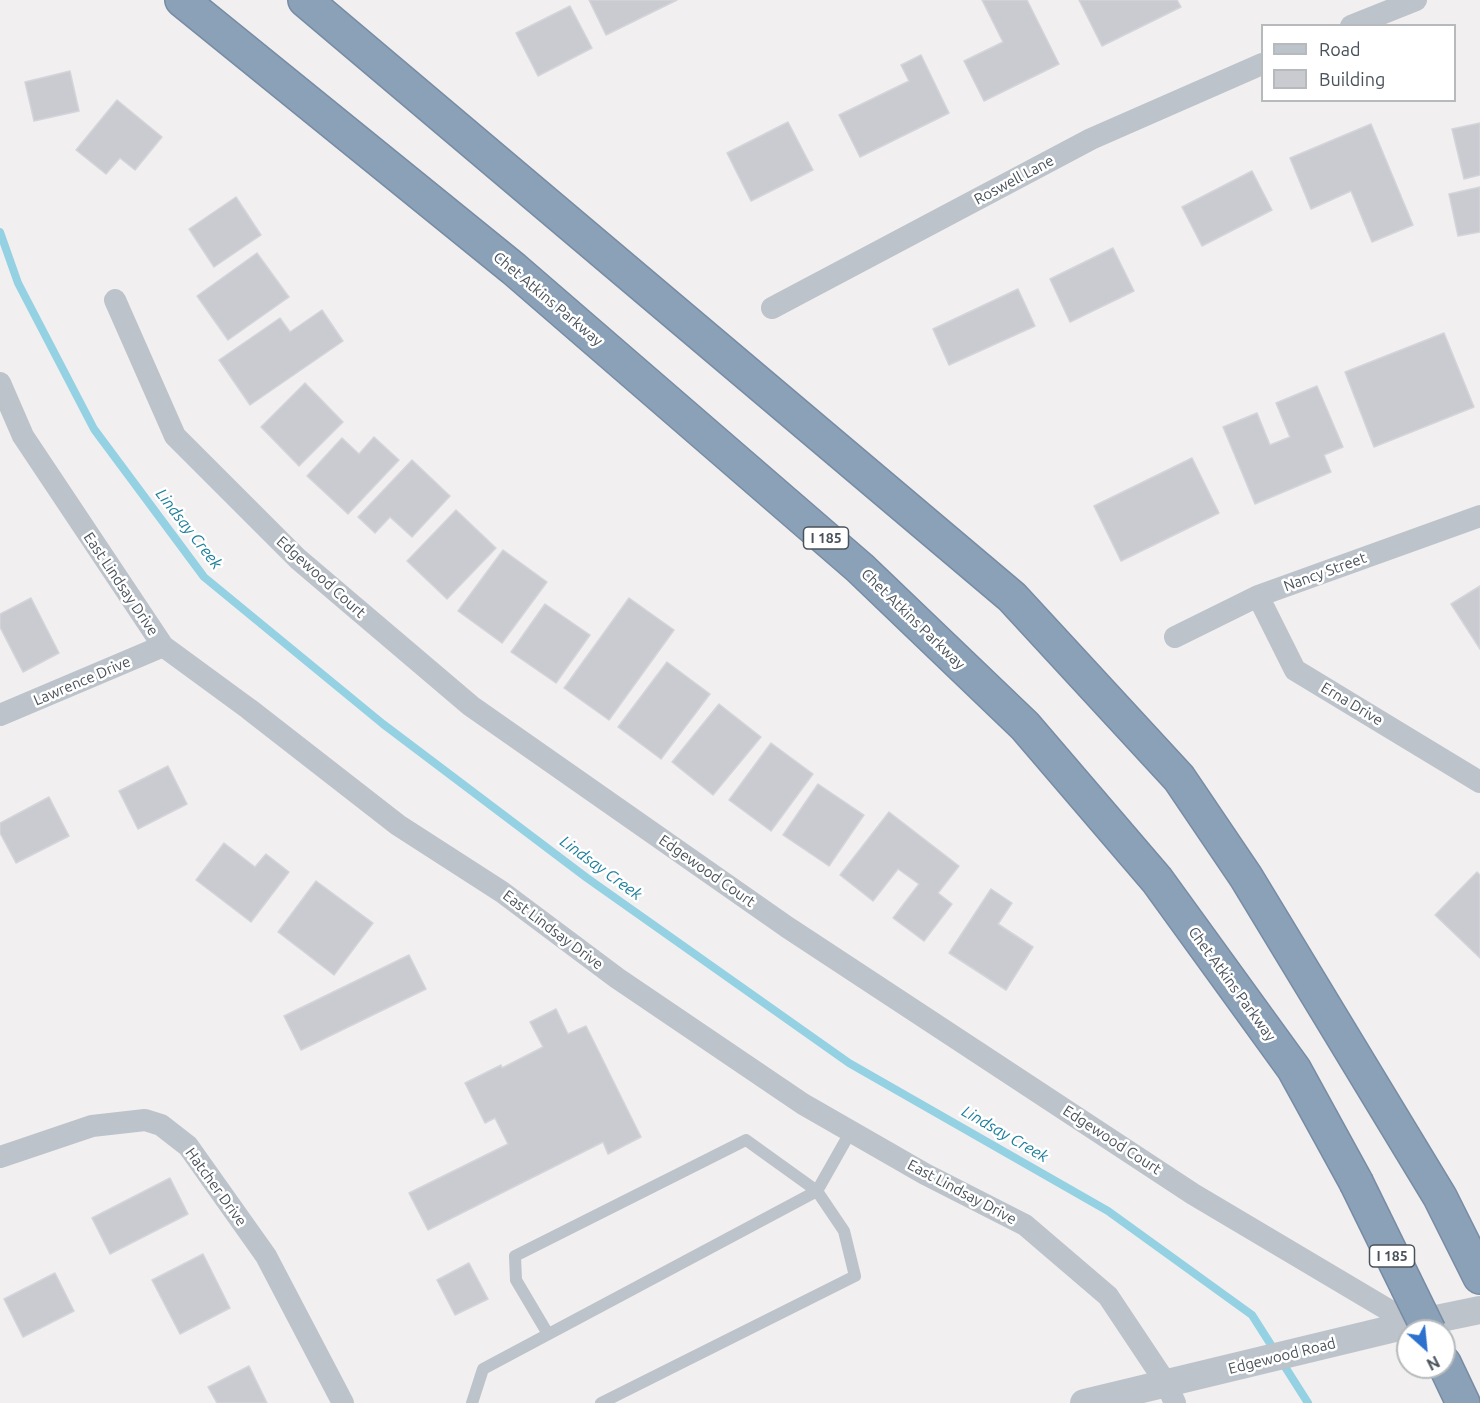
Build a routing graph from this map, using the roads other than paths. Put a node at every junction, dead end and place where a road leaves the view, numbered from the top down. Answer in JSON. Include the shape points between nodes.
{"nodes":[{"id":1,"x":182,"y":0,"type":"edge"},
{"id":2,"x":305,"y":0,"type":"edge"},
{"id":3,"x":1416,"y":0,"type":"edge"},
{"id":4,"x":1356,"y":24,"type":"edge"},
{"id":5,"x":1261,"y":65,"type":"edge"},
{"id":6,"x":115,"y":300,"type":"dead end"},
{"id":7,"x":772,"y":308,"type":"dead end"},
{"id":8,"x":0,"y":383,"type":"edge"},
{"id":9,"x":1480,"y":516,"type":"edge"},
{"id":10,"x":1258,"y":596,"type":"junction"},
{"id":11,"x":1175,"y":637,"type":"dead end"},
{"id":12,"x":163,"y":646,"type":"junction"},
{"id":13,"x":0,"y":715,"type":"edge"},
{"id":14,"x":1480,"y":782,"type":"edge"},
{"id":15,"x":851,"y":1131,"type":"junction"},
{"id":16,"x":0,"y":1157,"type":"edge"},
{"id":17,"x":817,"y":1191,"type":"junction"},
{"id":18,"x":1480,"y":1277,"type":"edge"},
{"id":19,"x":1480,"y":1310,"type":"edge"},
{"id":20,"x":1406,"y":1319,"type":"edge"},
{"id":21,"x":1416,"y":1319,"type":"edge"},
{"id":22,"x":1448,"y":1319,"type":"edge"},
{"id":23,"x":1396,"y":1331,"type":"edge"},
{"id":24,"x":548,"y":1334,"type":"junction"},
{"id":25,"x":1452,"y":1379,"type":"edge"},
{"id":26,"x":1171,"y":1393,"type":"edge"},
{"id":27,"x":343,"y":1403,"type":"edge"},
{"id":28,"x":472,"y":1403,"type":"edge"},
{"id":29,"x":601,"y":1403,"type":"edge"},
{"id":30,"x":1084,"y":1403,"type":"edge"},
{"id":31,"x":1463,"y":1403,"type":"edge"}],
"edges":[{"from":1,"to":21,"type":"highway","name":"Chet Atkins Parkway","number":"I 185","bridge":true,"via":[[540,292],[860,568],[1025,726],[1157,880],[1294,1069],[1356,1182]]},
{"from":2,"to":18,"type":"highway","via":[[1012,597],[1179,778],[1246,877],[1440,1197]]},
{"from":3,"to":4,"type":"street"},
{"from":5,"to":7,"type":"street","name":"Roswell Lane","via":[[1091,139]]},
{"from":6,"to":20,"type":"street","name":"Edgewood Court","via":[[175,436],[298,559],[471,706],[787,927],[1193,1194]]},
{"from":8,"to":12,"type":"street","name":"East Lindsay Drive","via":[[23,436]]},
{"from":9,"to":10,"type":"street","name":"Nancy Street"},
{"from":10,"to":11,"type":"street","name":"Nancy Street"},
{"from":10,"to":14,"type":"street","name":"Erna Drive","via":[[1294,670]]},
{"from":12,"to":13,"type":"street","name":"Lawrence Drive"},
{"from":12,"to":15,"type":"street","name":"East Lindsay Drive","via":[[398,825],[502,891],[646,998],[803,1104]]},
{"from":15,"to":17,"type":"lane"},
{"from":15,"to":26,"type":"street","name":"East Lindsay Drive","via":[[1025,1225],[1108,1296]]},
{"from":16,"to":27,"type":"street","name":"Hatcher Drive","via":[[92,1126],[145,1120],[161,1125],[188,1146],[266,1256]]},
{"from":17,"to":24,"type":"lane"},
{"from":17,"to":24,"type":"lane","via":[[746,1140],[515,1256],[516,1280]]},
{"from":17,"to":29,"type":"lane","via":[[844,1231],[855,1276]]},
{"from":19,"to":22,"type":"street","name":"Edgewood Road"},
{"from":23,"to":26,"type":"street","name":"Edgewood Road","via":[[1231,1368]]},
{"from":24,"to":28,"type":"lane","via":[[483,1369]]},
{"from":25,"to":31,"type":"highway"},
{"from":26,"to":30,"type":"street","name":"Edgewood Road"}]}
